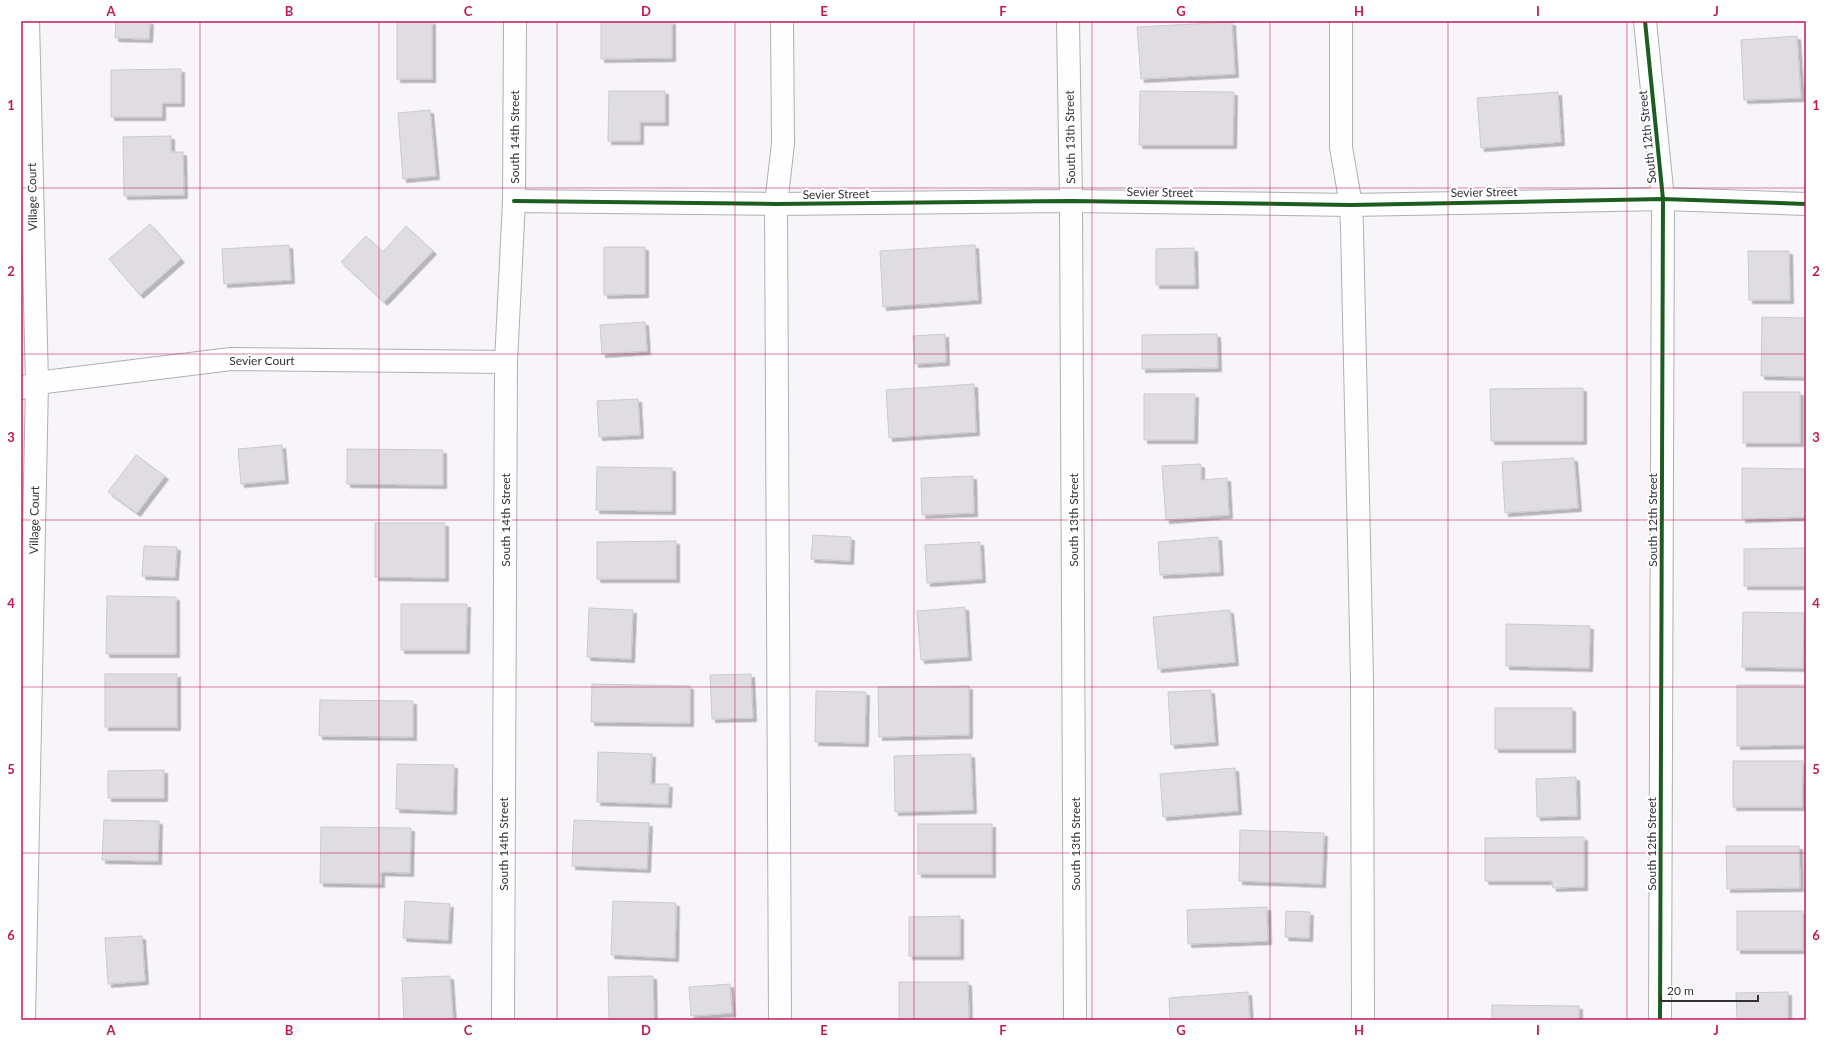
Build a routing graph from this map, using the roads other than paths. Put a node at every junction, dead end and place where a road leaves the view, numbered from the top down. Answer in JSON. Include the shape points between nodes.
{"nodes":[{"id":1,"x":28,"y":21,"type":"edge"},
{"id":2,"x":515,"y":21,"type":"edge"},
{"id":3,"x":782,"y":21,"type":"edge"},
{"id":4,"x":1068,"y":21,"type":"edge"},
{"id":5,"x":1340,"y":21,"type":"edge"},
{"id":6,"x":1645,"y":21,"type":"edge"},
{"id":7,"x":1662,"y":199,"type":"junction"},
{"id":8,"x":514,"y":200,"type":"junction"},
{"id":9,"x":1071,"y":201,"type":"junction"},
{"id":10,"x":776,"y":204,"type":"junction"},
{"id":11,"x":1806,"y":204,"type":"edge"},
{"id":12,"x":1352,"y":205,"type":"junction"},
{"id":13,"x":506,"y":362,"type":"junction"},
{"id":14,"x":29,"y":386,"type":"edge"},
{"id":15,"x":24,"y":1020,"type":"edge"},
{"id":16,"x":503,"y":1020,"type":"edge"},
{"id":17,"x":780,"y":1020,"type":"edge"},
{"id":18,"x":1075,"y":1020,"type":"edge"},
{"id":19,"x":1363,"y":1020,"type":"edge"},
{"id":20,"x":1660,"y":1020,"type":"edge"}],
"edges":[{"from":1,"to":14,"type":"street","name":"Village Court"},
{"from":2,"to":8,"type":"street","name":"South 14th Street"},
{"from":3,"to":10,"type":"street","via":[[783,144]]},
{"from":4,"to":9,"type":"street","name":"South 13th Street"},
{"from":5,"to":12,"type":"street","via":[[1341,147]]},
{"from":6,"to":7,"type":"street","name":"South 12th Street"},
{"from":7,"to":11,"type":"street","name":"Sevier Street"},
{"from":7,"to":12,"type":"street","name":"Sevier Street"},
{"from":7,"to":20,"type":"street","name":"South 12th Street"},
{"from":8,"to":10,"type":"street","name":"Sevier Street"},
{"from":8,"to":13,"type":"street","name":"South 14th Street"},
{"from":9,"to":10,"type":"street","name":"Sevier Street"},
{"from":9,"to":12,"type":"street","name":"Sevier Street"},
{"from":9,"to":18,"type":"street","name":"South 13th Street"},
{"from":10,"to":17,"type":"street"},
{"from":12,"to":19,"type":"street","via":[[1362,677]]},
{"from":13,"to":14,"type":"street","name":"Sevier Court","via":[[231,359]]},
{"from":13,"to":16,"type":"street","name":"South 14th Street"},
{"from":14,"to":15,"type":"street","name":"Village Court"}]}
